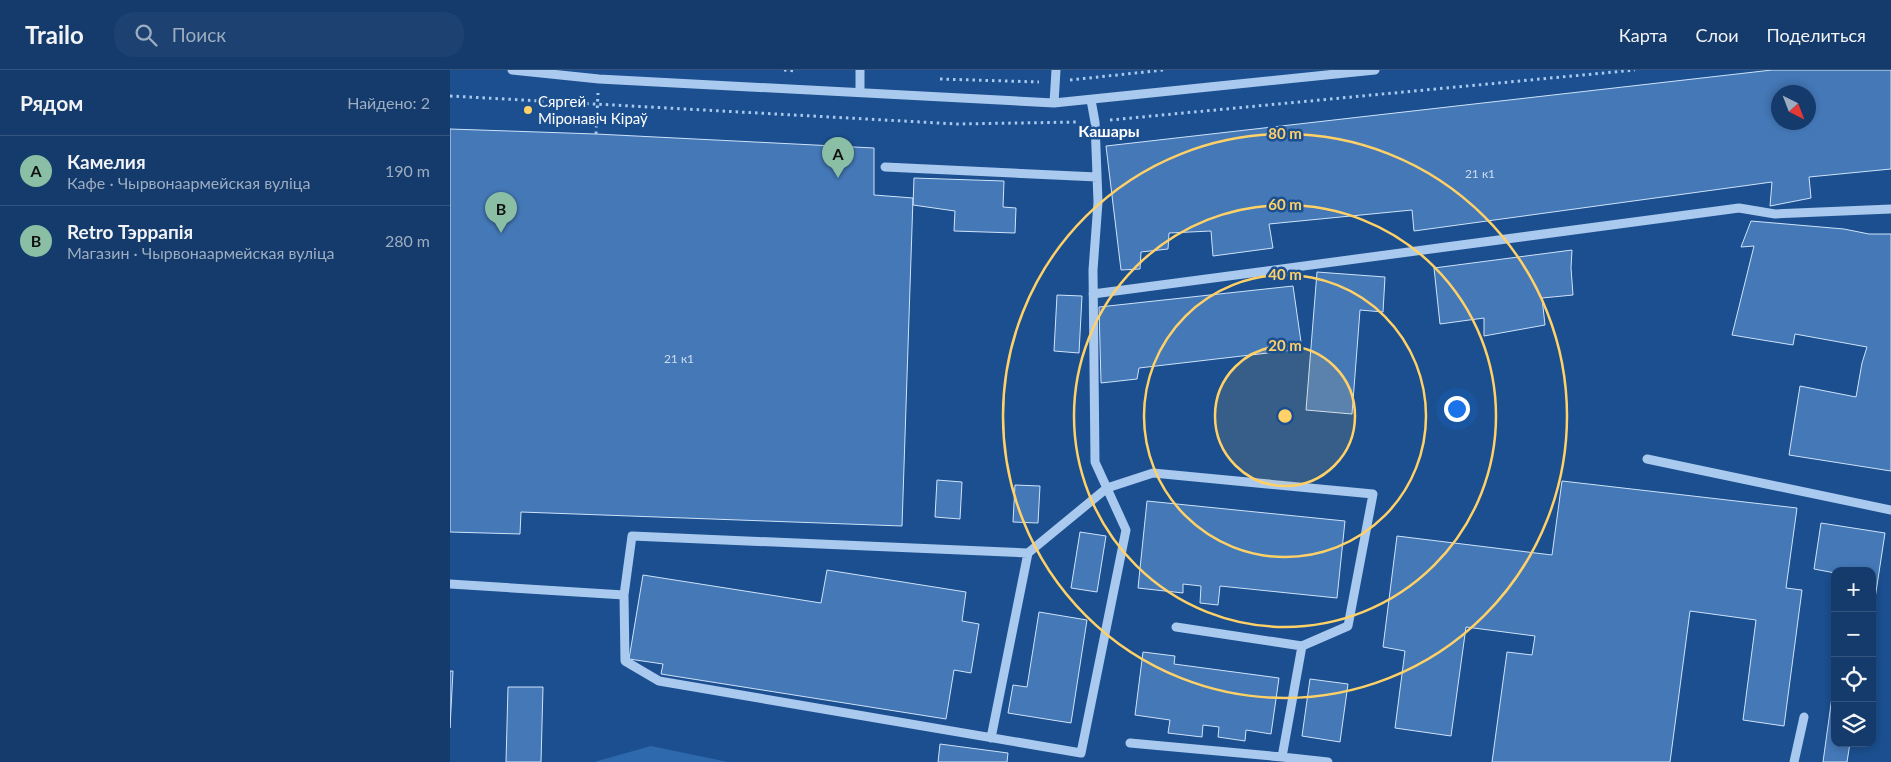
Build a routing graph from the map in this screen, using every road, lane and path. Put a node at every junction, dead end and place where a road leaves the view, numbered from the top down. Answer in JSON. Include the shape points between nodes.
{"nodes":[{"id":1,"x":512,"y":70,"type":"edge"},
{"id":2,"x":784,"y":70,"type":"edge"},
{"id":3,"x":860,"y":70,"type":"edge"},
{"id":4,"x":1056,"y":70,"type":"edge"},
{"id":5,"x":1164,"y":70,"type":"edge"},
{"id":6,"x":1375,"y":70,"type":"edge"},
{"id":7,"x":803,"y":72,"type":"dead end"},
{"id":8,"x":615,"y":74,"type":"edge"},
{"id":9,"x":938,"y":78,"type":"dead end"},
{"id":10,"x":599,"y":79,"type":"junction"},
{"id":11,"x":1055,"y":82,"type":"junction"},
{"id":12,"x":860,"y":92,"type":"junction"},
{"id":13,"x":1091,"y":100,"type":"junction"},
{"id":14,"x":1054,"y":103,"type":"junction"},
{"id":15,"x":596,"y":134,"type":"dead end"},
{"id":16,"x":885,"y":167,"type":"dead end"},
{"id":17,"x":1097,"y":177,"type":"junction"},
{"id":18,"x":1891,"y":209,"type":"edge"},
{"id":19,"x":1093,"y":294,"type":"junction"},
{"id":20,"x":1646,"y":459,"type":"dead end"},
{"id":21,"x":1107,"y":488,"type":"junction"},
{"id":22,"x":1891,"y":510,"type":"edge"},
{"id":23,"x":1028,"y":553,"type":"junction"},
{"id":24,"x":450,"y":584,"type":"edge"},
{"id":25,"x":624,"y":595,"type":"junction"},
{"id":26,"x":1176,"y":627,"type":"dead end"},
{"id":27,"x":1302,"y":646,"type":"junction"},
{"id":28,"x":1804,"y":717,"type":"dead end"},
{"id":29,"x":991,"y":738,"type":"junction"},
{"id":30,"x":1130,"y":743,"type":"dead end"},
{"id":31,"x":1282,"y":757,"type":"junction"},
{"id":32,"x":1328,"y":762,"type":"edge"},
{"id":33,"x":1794,"y":762,"type":"edge"}],
"edges":[{"from":1,"to":10,"type":"street"},
{"from":2,"to":7,"type":"path"},
{"from":3,"to":12,"type":"street"},
{"from":4,"to":11,"type":"street"},
{"from":5,"to":11,"type":"path"},
{"from":6,"to":13,"type":"street"},
{"from":8,"to":10,"type":"street"},
{"from":8,"to":12,"type":"street"},
{"from":9,"to":11,"type":"path"},
{"from":10,"to":15,"type":"path"},
{"from":11,"to":14,"type":"street"},
{"from":12,"to":14,"type":"street"},
{"from":13,"to":14,"type":"street"},
{"from":13,"to":17,"type":"street"},
{"from":16,"to":17,"type":"street"},
{"from":17,"to":19,"type":"street"},
{"from":18,"to":19,"type":"street","via":[[1775,214],[1739,208]]},
{"from":19,"to":21,"type":"street","via":[[1096,462]]},
{"from":20,"to":22,"type":"street"},
{"from":21,"to":23,"type":"street"},
{"from":21,"to":27,"type":"street","via":[[1153,473],[1373,494],[1348,626]]},
{"from":21,"to":29,"type":"street","via":[[1126,530],[1081,753]]},
{"from":23,"to":25,"type":"street","via":[[632,536]]},
{"from":23,"to":29,"type":"street"},
{"from":24,"to":25,"type":"street"},
{"from":25,"to":29,"type":"street","via":[[625,661],[660,681]]},
{"from":26,"to":27,"type":"street"},
{"from":27,"to":31,"type":"street"},
{"from":28,"to":33,"type":"street"},
{"from":30,"to":31,"type":"street"},
{"from":31,"to":32,"type":"street"}]}
